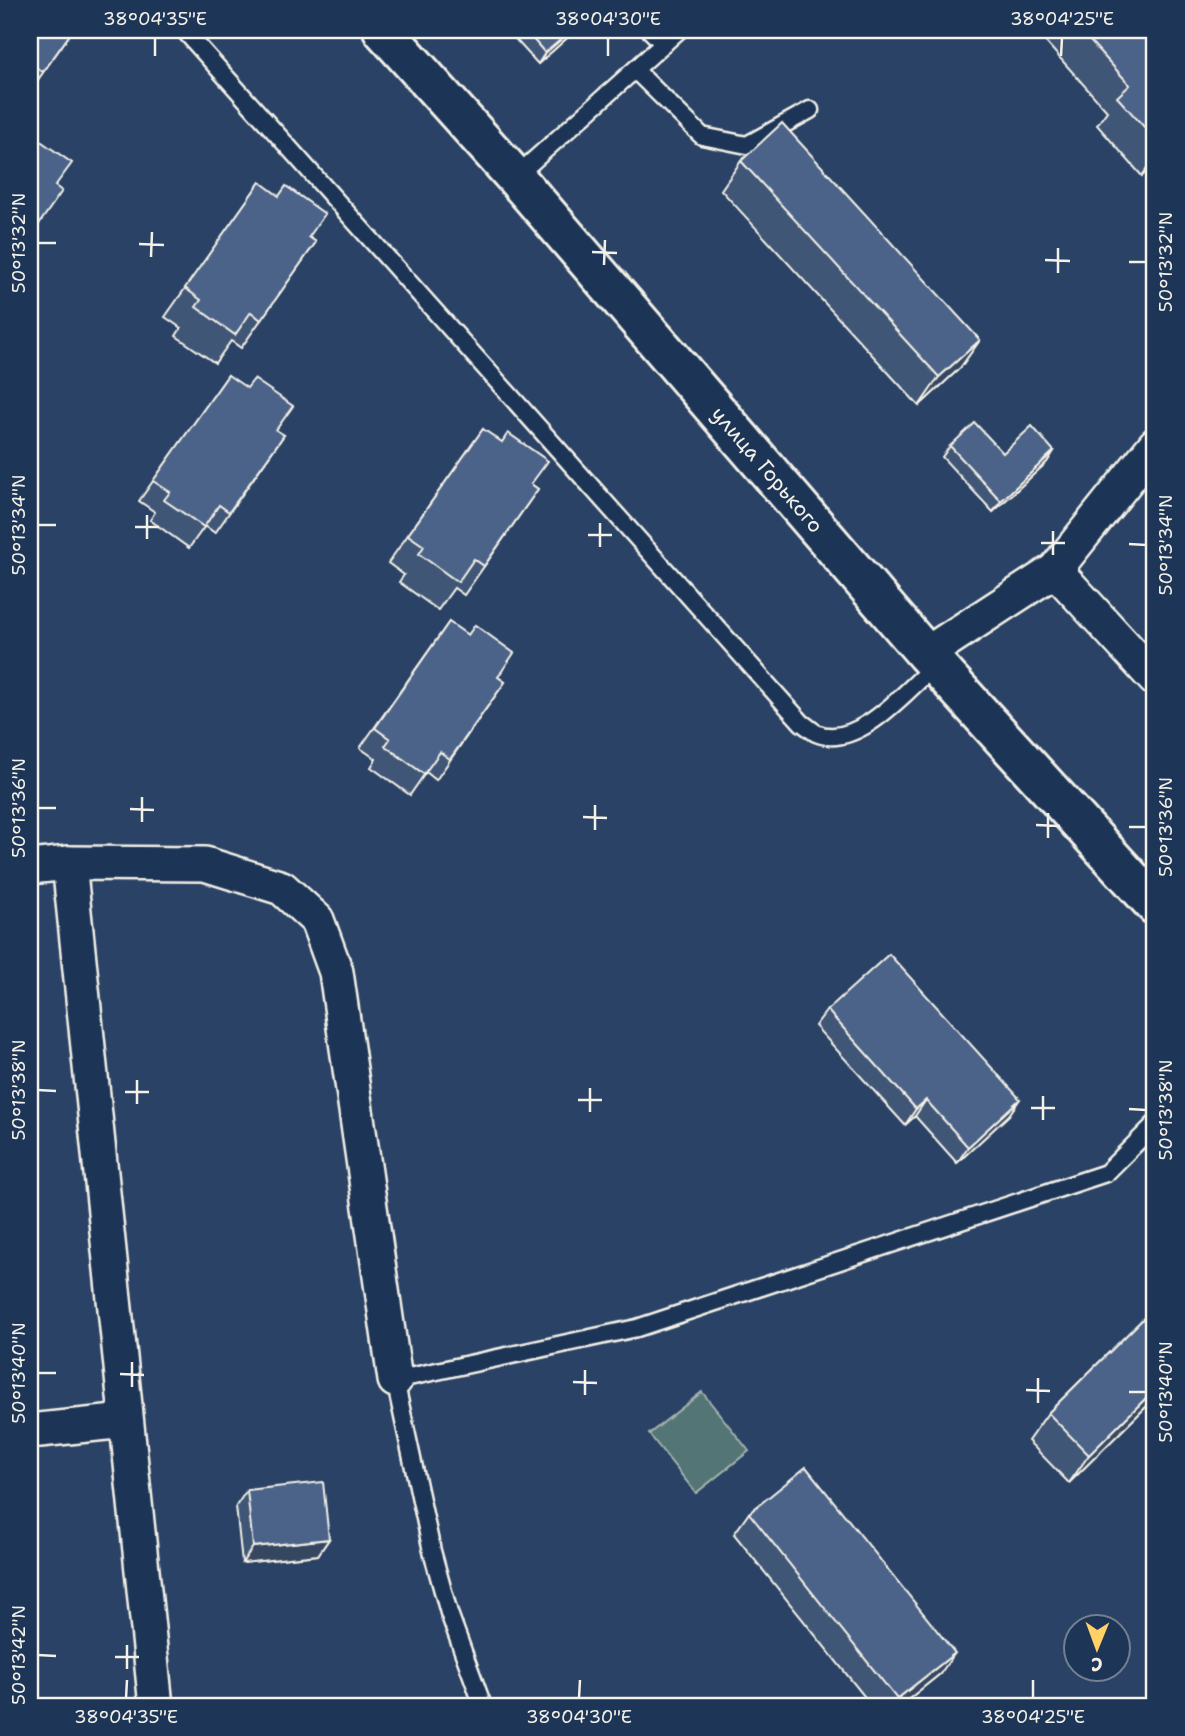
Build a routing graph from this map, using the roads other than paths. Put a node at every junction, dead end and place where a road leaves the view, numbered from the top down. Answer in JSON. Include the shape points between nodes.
{"nodes":[{"id":1,"x":184,"y":30,"type":"edge"},
{"id":2,"x":383,"y":30,"type":"edge"},
{"id":3,"x":650,"y":30,"type":"edge"},
{"id":4,"x":679,"y":30,"type":"edge"},
{"id":5,"x":664,"y":44,"type":"junction"},
{"id":6,"x":635,"y":70,"type":"junction"},
{"id":7,"x":810,"y":110,"type":"dead end"},
{"id":8,"x":515,"y":177,"type":"junction"},
{"id":9,"x":1155,"y":444,"type":"edge"},
{"id":10,"x":1055,"y":570,"type":"junction"},
{"id":11,"x":931,"y":659,"type":"junction"},
{"id":12,"x":1155,"y":679,"type":"edge"},
{"id":13,"x":69,"y":863,"type":"junction"},
{"id":14,"x":30,"y":867,"type":"edge"},
{"id":15,"x":1155,"y":905,"type":"edge"},
{"id":16,"x":1155,"y":1124,"type":"edge"},
{"id":17,"x":395,"y":1380,"type":"junction"},
{"id":18,"x":125,"y":1421,"type":"junction"},
{"id":19,"x":30,"y":1431,"type":"edge"},
{"id":20,"x":156,"y":1706,"type":"edge"},
{"id":21,"x":483,"y":1706,"type":"edge"}],
"edges":[{"from":1,"to":11,"type":"lane","via":[[802,723],[818,734],[850,734],[869,724]]},
{"from":2,"to":8,"type":"main road","name":"улица Горького"},
{"from":3,"to":5,"type":"lane"},
{"from":4,"to":5,"type":"lane"},
{"from":5,"to":6,"type":"lane"},
{"from":6,"to":7,"type":"lane","via":[[702,136],[747,145]]},
{"from":6,"to":8,"type":"lane"},
{"from":8,"to":11,"type":"main road","name":"улица Горького"},
{"from":9,"to":10,"type":"street"},
{"from":10,"to":11,"type":"street"},
{"from":10,"to":12,"type":"street"},
{"from":11,"to":15,"type":"main road","name":"улица Горького"},
{"from":13,"to":14,"type":"street"},
{"from":13,"to":17,"type":"street","via":[[205,864],[282,888],[317,920],[336,972]]},
{"from":13,"to":18,"type":"street"},
{"from":16,"to":17,"type":"lane","via":[[1106,1173],[637,1328]]},
{"from":17,"to":21,"type":"lane","via":[[432,1551]]},
{"from":18,"to":19,"type":"street"},
{"from":18,"to":20,"type":"street"}]}
